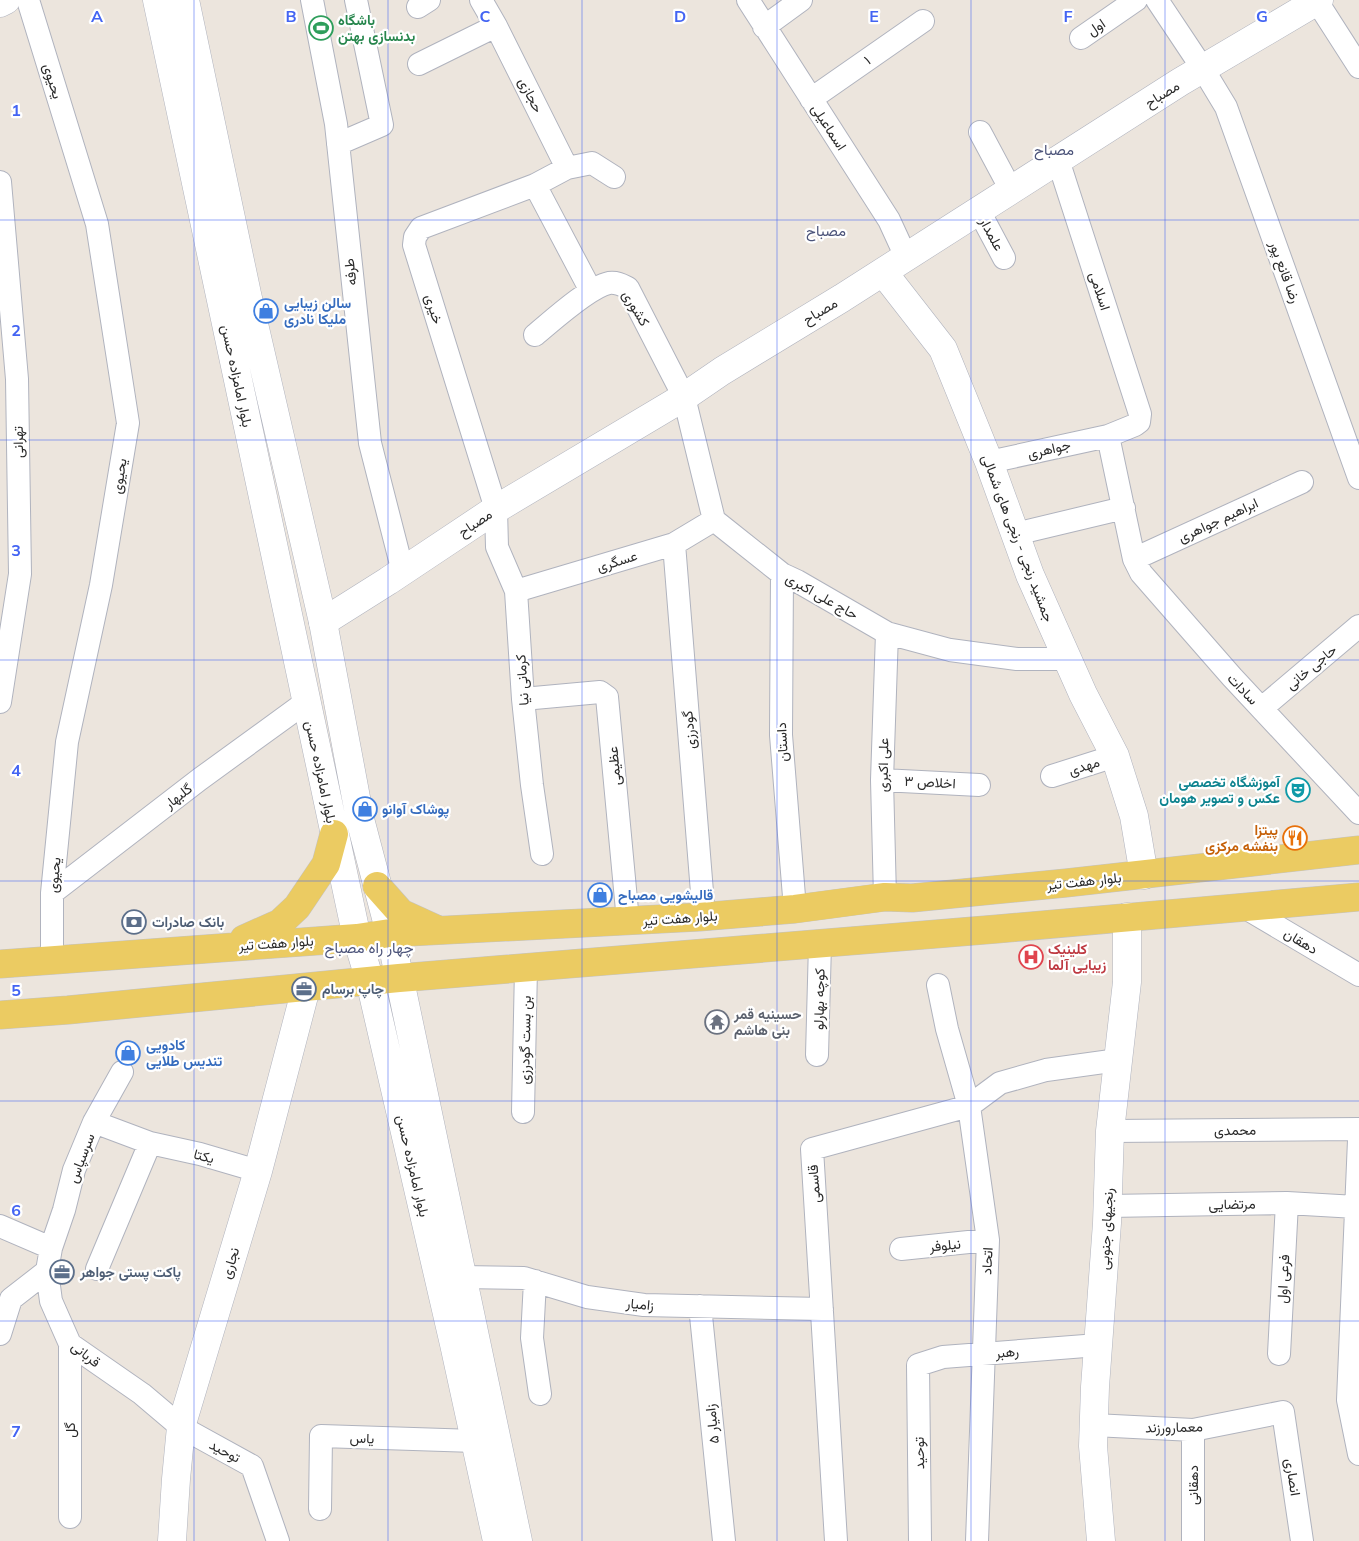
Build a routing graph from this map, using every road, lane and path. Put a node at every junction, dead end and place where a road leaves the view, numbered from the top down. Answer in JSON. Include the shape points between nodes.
{"nodes":[{"id":1,"x":6,"y":0,"type":"edge"},
{"id":2,"x":28,"y":0,"type":"edge"},
{"id":3,"x":157,"y":0,"type":"edge"},
{"id":4,"x":185,"y":0,"type":"edge"},
{"id":5,"x":312,"y":0,"type":"edge"},
{"id":6,"x":356,"y":0,"type":"edge"},
{"id":7,"x":481,"y":0,"type":"edge"},
{"id":8,"x":748,"y":0,"type":"edge"},
{"id":9,"x":801,"y":0,"type":"edge"},
{"id":10,"x":1136,"y":0,"type":"edge"},
{"id":11,"x":1157,"y":0,"type":"edge"},
{"id":12,"x":1317,"y":0,"type":"edge"},
{"id":13,"x":0,"y":3,"type":"edge"},
{"id":14,"x":923,"y":21,"type":"dead end"},
{"id":15,"x":496,"y":26,"type":"junction"},
{"id":16,"x":764,"y":27,"type":"junction"},
{"id":17,"x":1081,"y":38,"type":"dead end"},
{"id":18,"x":419,"y":64,"type":"dead end"},
{"id":19,"x":1359,"y":67,"type":"edge"},
{"id":20,"x":1202,"y":69,"type":"junction"},
{"id":21,"x":811,"y":99,"type":"junction"},
{"id":22,"x":980,"y":132,"type":"dead end"},
{"id":23,"x":338,"y":144,"type":"junction"},
{"id":24,"x":1058,"y":160,"type":"junction"},
{"id":25,"x":568,"y":168,"type":"junction"},
{"id":26,"x":614,"y":177,"type":"dead end"},
{"id":27,"x":0,"y":182,"type":"edge"},
{"id":28,"x":535,"y":185,"type":"junction"},
{"id":29,"x":1011,"y":190,"type":"junction"},
{"id":30,"x":979,"y":210,"type":"junction"},
{"id":31,"x":906,"y":257,"type":"junction"},
{"id":32,"x":1004,"y":258,"type":"dead end"},
{"id":33,"x":882,"y":272,"type":"junction"},
{"id":34,"x":591,"y":291,"type":"junction"},
{"id":35,"x":535,"y":334,"type":"dead end"},
{"id":36,"x":684,"y":398,"type":"junction"},
{"id":37,"x":1139,"y":422,"type":"joint"},
{"id":38,"x":1108,"y":436,"type":"junction"},
{"id":39,"x":989,"y":462,"type":"junction"},
{"id":40,"x":1359,"y":478,"type":"edge"},
{"id":41,"x":1302,"y":482,"type":"dead end"},
{"id":42,"x":1124,"y":508,"type":"junction"},
{"id":43,"x":496,"y":509,"type":"junction"},
{"id":44,"x":714,"y":520,"type":"junction"},
{"id":45,"x":1015,"y":534,"type":"junction"},
{"id":46,"x":674,"y":544,"type":"junction"},
{"id":47,"x":1134,"y":559,"type":"junction"},
{"id":48,"x":403,"y":572,"type":"junction"},
{"id":49,"x":782,"y":574,"type":"junction"},
{"id":50,"x":516,"y":591,"type":"junction"},
{"id":51,"x":323,"y":622,"type":"junction"},
{"id":52,"x":1359,"y":626,"type":"edge"},
{"id":53,"x":888,"y":633,"type":"junction"},
{"id":54,"x":1068,"y":659,"type":"junction"},
{"id":55,"x":523,"y":699,"type":"junction"},
{"id":56,"x":0,"y":702,"type":"edge"},
{"id":57,"x":306,"y":702,"type":"junction"},
{"id":58,"x":1262,"y":708,"type":"junction"},
{"id":59,"x":1115,"y":756,"type":"junction"},
{"id":60,"x":1052,"y":776,"type":"dead end"},
{"id":61,"x":882,"y":780,"type":"junction"},
{"id":62,"x":978,"y":785,"type":"dead end"},
{"id":63,"x":1359,"y":813,"type":"edge"},
{"id":64,"x":334,"y":834,"type":"junction"},
{"id":65,"x":1359,"y":850,"type":"edge"},
{"id":66,"x":542,"y":854,"type":"dead end"},
{"id":67,"x":1144,"y":875,"type":"junction"},
{"id":68,"x":377,"y":886,"type":"junction"},
{"id":69,"x":995,"y":890,"type":"junction"},
{"id":70,"x":52,"y":893,"type":"junction"},
{"id":71,"x":885,"y":897,"type":"junction"},
{"id":72,"x":1359,"y":897,"type":"edge"},
{"id":73,"x":912,"y":898,"type":"junction"},
{"id":74,"x":1244,"y":907,"type":"junction"},
{"id":75,"x":795,"y":908,"type":"junction"},
{"id":76,"x":704,"y":917,"type":"junction"},
{"id":77,"x":1127,"y":917,"type":"junction"},
{"id":78,"x":628,"y":921,"type":"junction"},
{"id":79,"x":997,"y":929,"type":"junction"},
{"id":80,"x":443,"y":931,"type":"junction"},
{"id":81,"x":390,"y":933,"type":"junction"},
{"id":82,"x":914,"y":935,"type":"junction"},
{"id":83,"x":357,"y":938,"type":"junction"},
{"id":84,"x":820,"y":944,"type":"junction"},
{"id":85,"x":222,"y":947,"type":"junction"},
{"id":86,"x":52,"y":960,"type":"junction"},
{"id":87,"x":0,"y":964,"type":"edge"},
{"id":88,"x":526,"y":968,"type":"junction"},
{"id":89,"x":1359,"y":975,"type":"edge"},
{"id":90,"x":399,"y":978,"type":"junction"},
{"id":91,"x":370,"y":982,"type":"junction"},
{"id":92,"x":938,"y":985,"type":"dead end"},
{"id":93,"x":306,"y":988,"type":"junction"},
{"id":94,"x":0,"y":1015,"type":"edge"},
{"id":95,"x":817,"y":1055,"type":"dead end"},
{"id":96,"x":1118,"y":1060,"type":"junction"},
{"id":97,"x":122,"y":1072,"type":"dead end"},
{"id":98,"x":968,"y":1106,"type":"junction"},
{"id":99,"x":523,"y":1112,"type":"dead end"},
{"id":100,"x":94,"y":1122,"type":"junction"},
{"id":101,"x":1359,"y":1129,"type":"edge"},
{"id":102,"x":1110,"y":1131,"type":"junction"},
{"id":103,"x":1359,"y":1140,"type":"edge"},
{"id":104,"x":150,"y":1143,"type":"junction"},
{"id":105,"x":258,"y":1171,"type":"junction"},
{"id":106,"x":1287,"y":1203,"type":"junction"},
{"id":107,"x":1108,"y":1206,"type":"junction"},
{"id":108,"x":1356,"y":1207,"type":"junction"},
{"id":109,"x":0,"y":1226,"type":"edge"},
{"id":110,"x":988,"y":1240,"type":"junction"},
{"id":111,"x":51,"y":1248,"type":"junction"},
{"id":112,"x":901,"y":1250,"type":"dead end"},
{"id":113,"x":97,"y":1269,"type":"dead end"},
{"id":114,"x":47,"y":1271,"type":"junction"},
{"id":115,"x":461,"y":1277,"type":"junction"},
{"id":116,"x":535,"y":1281,"type":"junction"},
{"id":117,"x":700,"y":1306,"type":"junction"},
{"id":118,"x":822,"y":1309,"type":"junction"},
{"id":119,"x":0,"y":1334,"type":"edge"},
{"id":120,"x":70,"y":1344,"type":"junction"},
{"id":121,"x":1098,"y":1345,"type":"junction"},
{"id":122,"x":983,"y":1354,"type":"junction"},
{"id":123,"x":1279,"y":1354,"type":"dead end"},
{"id":124,"x":918,"y":1365,"type":"joint"},
{"id":125,"x":540,"y":1394,"type":"dead end"},
{"id":126,"x":1283,"y":1412,"type":"joint"},
{"id":127,"x":1094,"y":1426,"type":"junction"},
{"id":128,"x":181,"y":1427,"type":"junction"},
{"id":129,"x":1193,"y":1430,"type":"junction"},
{"id":130,"x":475,"y":1441,"type":"junction"},
{"id":131,"x":1359,"y":1454,"type":"edge"},
{"id":132,"x":320,"y":1509,"type":"dead end"},
{"id":133,"x":70,"y":1516,"type":"dead end"},
{"id":134,"x":506,"y":1534,"type":"edge"},
{"id":135,"x":172,"y":1541,"type":"edge"},
{"id":136,"x":278,"y":1541,"type":"edge"},
{"id":137,"x":724,"y":1541,"type":"edge"},
{"id":138,"x":836,"y":1541,"type":"edge"},
{"id":139,"x":920,"y":1541,"type":"edge"},
{"id":140,"x":977,"y":1541,"type":"edge"},
{"id":141,"x":1101,"y":1541,"type":"edge"},
{"id":142,"x":1193,"y":1541,"type":"edge"},
{"id":143,"x":1302,"y":1541,"type":"edge"}],
"edges":[{"from":1,"to":13,"type":"main road"},
{"from":2,"to":70,"type":"street","name":"یحیوی","via":[[97,224],[128,423],[101,585],[67,742]]},
{"from":3,"to":57,"type":"main road","name":"بلوار امامزاده حسن"},
{"from":4,"to":51,"type":"main road","name":"بلوار امامزاده حسن","via":[[247,294]]},
{"from":5,"to":23,"type":"street","name":"طرفه"},
{"from":6,"to":23,"type":"street","via":[[382,125]]},
{"from":7,"to":15,"type":"street","name":"حجازی"},
{"from":8,"to":16,"type":"street","name":"اسماعیلی"},
{"from":9,"to":16,"type":"street"},
{"from":10,"to":17,"type":"street","name":"اول"},
{"from":11,"to":20,"type":"street","name":"رضا قانع پور"},
{"from":12,"to":19,"type":"street"},
{"from":12,"to":20,"type":"main road","name":"مصباح"},
{"from":14,"to":21,"type":"street","name":"۱"},
{"from":15,"to":18,"type":"street"},
{"from":15,"to":25,"type":"street","name":"حجازی"},
{"from":16,"to":21,"type":"street","name":"اسماعیلی"},
{"from":20,"to":24,"type":"main road","name":"مصباح"},
{"from":20,"to":40,"type":"street","name":"رضا قانع پور","via":[[1226,107]]},
{"from":21,"to":31,"type":"street","name":"اسماعیلی","via":[[889,220]]},
{"from":22,"to":29,"type":"street"},
{"from":23,"to":48,"type":"street","name":"طرفه","via":[[370,443]]},
{"from":24,"to":29,"type":"main road","name":"مصباح"},
{"from":24,"to":37,"type":"street","name":"اسلامی","via":[[1140,414]]},
{"from":25,"to":26,"type":"street","via":[[592,163]]},
{"from":25,"to":28,"type":"street","name":"خیری"},
{"from":27,"to":56,"type":"street","name":"تهرانی","via":[[17,379],[20,574]]},
{"from":28,"to":34,"type":"street"},
{"from":28,"to":43,"type":"street","name":"خیری","via":[[421,228],[414,245]]},
{"from":29,"to":30,"type":"main road","name":"مصباح"},
{"from":30,"to":31,"type":"main road","name":"مصباح"},
{"from":30,"to":32,"type":"street","name":"علمدار"},
{"from":31,"to":33,"type":"main road","name":"مصباح"},
{"from":33,"to":36,"type":"main road","name":"مصباح"},
{"from":33,"to":39,"type":"main road","name":"جمشید رنجی - رنجی های شمالی","via":[[943,349]]},
{"from":34,"to":35,"type":"street","name":"کشوری"},
{"from":34,"to":36,"type":"street","name":"کشوری","via":[[608,283],[628,288]]},
{"from":36,"to":43,"type":"main road","name":"مصباح"},
{"from":36,"to":44,"type":"street"},
{"from":37,"to":38,"type":"street","name":"جواهری"},
{"from":38,"to":39,"type":"street","name":"جواهری"},
{"from":38,"to":42,"type":"street"},
{"from":39,"to":45,"type":"main road","name":"جمشید رنجی - رنجی های شمالی"},
{"from":41,"to":47,"type":"street","name":"ابراهیم جواهری"},
{"from":42,"to":45,"type":"street"},
{"from":42,"to":47,"type":"street"},
{"from":43,"to":48,"type":"main road","name":"مصباح"},
{"from":43,"to":50,"type":"street","name":"کرمانی نیا","via":[[497,547]]},
{"from":44,"to":46,"type":"street","name":"عسگری"},
{"from":44,"to":49,"type":"street","name":"حاج علی اکبری"},
{"from":45,"to":54,"type":"main road","name":"جمشید رنجی - رنجی های شمالی"},
{"from":46,"to":50,"type":"street","name":"عسگری"},
{"from":46,"to":76,"type":"street","name":"گودرزی"},
{"from":47,"to":58,"type":"street","name":"سادات","via":[[1148,580]]},
{"from":48,"to":51,"type":"main road","name":"مصباح"},
{"from":49,"to":53,"type":"street","name":"حاج علی اکبری"},
{"from":49,"to":75,"type":"street","name":"داستان","via":[[781,735]]},
{"from":50,"to":55,"type":"street","name":"کرمانی نیا"},
{"from":51,"to":68,"type":"main road","name":"بلوار امامزاده حسن","via":[[360,819]]},
{"from":52,"to":58,"type":"street","name":"حاجی خانی"},
{"from":53,"to":54,"type":"street","name":"حاج علی اکبری","via":[[950,650],[1017,659]]},
{"from":53,"to":61,"type":"street","name":"علی اکبری"},
{"from":54,"to":59,"type":"main road","name":"جمشید رنجی - رنجی های شمالی"},
{"from":55,"to":66,"type":"street","name":"کرمانی نیا"},
{"from":55,"to":78,"type":"street","name":"عظیمی","via":[[600,692],[606,697]]},
{"from":57,"to":64,"type":"main road","name":"بلوار امامزاده حسن"},
{"from":57,"to":70,"type":"street","name":"گلبهار"},
{"from":58,"to":63,"type":"street","name":"سادات"},
{"from":59,"to":60,"type":"street","name":"مهدی"},
{"from":59,"to":67,"type":"main road","name":"جمشید رنجی - رنجی های شمالی","via":[[1134,816]]},
{"from":61,"to":62,"type":"street","name":"اخلاص ۳"},
{"from":61,"to":71,"type":"street","name":"علی اکبری"},
{"from":64,"to":83,"type":"main road","name":"بلوار امامزاده حسن"},
{"from":64,"to":85,"type":"main road","via":[[326,864],[297,907],[280,923]]},
{"from":65,"to":67,"type":"main road","name":"بلوار هفت تیر"},
{"from":67,"to":69,"type":"main road","name":"بلوار هفت تیر"},
{"from":68,"to":80,"type":"main road","via":[[401,913]]},
{"from":68,"to":81,"type":"main road","name":"بلوار امامزاده حسن"},
{"from":69,"to":73,"type":"main road","name":"بلوار هفت تیر"},
{"from":69,"to":79,"type":"main road","via":[[976,909],[982,919]]},
{"from":70,"to":86,"type":"street","name":"یحیوی"},
{"from":71,"to":73,"type":"main road","name":"بلوار هفت تیر"},
{"from":71,"to":75,"type":"main road","name":"بلوار هفت تیر"},
{"from":72,"to":74,"type":"main road"},
{"from":73,"to":82,"type":"main road","via":[[934,912],[928,924]]},
{"from":74,"to":77,"type":"main road"},
{"from":74,"to":89,"type":"street","name":"دهقان"},
{"from":75,"to":76,"type":"main road","name":"بلوار هفت تیر"},
{"from":76,"to":78,"type":"main road","name":"بلوار هفت تیر"},
{"from":77,"to":79,"type":"main road"},
{"from":77,"to":96,"type":"main road","name":"رنجیهای جنوبی","via":[[1127,982]]},
{"from":78,"to":80,"type":"main road","name":"بلوار هفت تیر"},
{"from":79,"to":82,"type":"main road"},
{"from":80,"to":81,"type":"main road","name":"بلوار هفت تیر"},
{"from":81,"to":83,"type":"main road","name":"بلوار هفت تیر"},
{"from":81,"to":90,"type":"main road","name":"بلوار امامزاده حسن"},
{"from":82,"to":84,"type":"main road"},
{"from":83,"to":85,"type":"main road","name":"بلوار هفت تیر"},
{"from":83,"to":91,"type":"main road","name":"بلوار امامزاده حسن"},
{"from":84,"to":88,"type":"main road"},
{"from":84,"to":95,"type":"street","name":"کوچه بهارلو"},
{"from":85,"to":86,"type":"main road","name":"بلوار هفت تیر"},
{"from":86,"to":87,"type":"main road","name":"بلوار هفت تیر"},
{"from":88,"to":90,"type":"main road"},
{"from":88,"to":99,"type":"street","name":"بن بست گودرزی"},
{"from":90,"to":91,"type":"main road"},
{"from":90,"to":115,"type":"main road","name":"بلوار امامزاده حسن"},
{"from":91,"to":93,"type":"main road"},
{"from":91,"to":130,"type":"main road","name":"بلوار امامزاده حسن"},
{"from":92,"to":98,"type":"street","name":"اتحاد"},
{"from":93,"to":94,"type":"main road"},
{"from":93,"to":105,"type":"main road","name":"نجاری"},
{"from":96,"to":98,"type":"street","name":"قاسمی","via":[[1046,1070],[1000,1082]]},
{"from":96,"to":102,"type":"main road","name":"رنجیهای جنوبی"},
{"from":97,"to":100,"type":"street","name":"سرسپاس"},
{"from":98,"to":110,"type":"street","name":"اتحاد"},
{"from":98,"to":118,"type":"street","name":"قاسمی","via":[[812,1149]]},
{"from":100,"to":104,"type":"street","name":"یکتا"},
{"from":100,"to":111,"type":"street","name":"سرسپاس","via":[[74,1170]]},
{"from":101,"to":102,"type":"street","name":"محمدی"},
{"from":102,"to":107,"type":"main road","name":"رنجیهای جنوبی"},
{"from":103,"to":108,"type":"street"},
{"from":104,"to":105,"type":"street","name":"یکتا"},
{"from":104,"to":113,"type":"street"},
{"from":105,"to":128,"type":"main road","name":"نجاری"},
{"from":106,"to":107,"type":"street","name":"مرتضایی"},
{"from":106,"to":108,"type":"street","name":"مرتضایی"},
{"from":106,"to":123,"type":"street","name":"فرعی اول"},
{"from":107,"to":121,"type":"main road","name":"رنجیهای جنوبی"},
{"from":108,"to":131,"type":"street","via":[[1348,1400]]},
{"from":109,"to":111,"type":"street"},
{"from":110,"to":112,"type":"street","name":"نیلوفر"},
{"from":110,"to":122,"type":"street","name":"اتحاد"},
{"from":111,"to":114,"type":"street","name":"قربانی"},
{"from":114,"to":119,"type":"street","via":[[11,1299]]},
{"from":114,"to":120,"type":"street","name":"قربانی","via":[[51,1301]]},
{"from":115,"to":116,"type":"street","name":"زامیار"},
{"from":115,"to":134,"type":"main road","name":"بلوار امامزاده حسن"},
{"from":116,"to":117,"type":"street","name":"زامیار","via":[[586,1297],[644,1305]]},
{"from":116,"to":125,"type":"street","via":[[532,1338]]},
{"from":117,"to":118,"type":"street","name":"زامیار"},
{"from":117,"to":137,"type":"street","name":"زامیار ۵"},
{"from":118,"to":138,"type":"street","name":"قاسمی"},
{"from":120,"to":128,"type":"street","name":"قربانی","via":[[142,1394]]},
{"from":120,"to":133,"type":"street","name":"گل"},
{"from":121,"to":122,"type":"street","name":"رهبر"},
{"from":121,"to":127,"type":"main road","name":"رنجیهای جنوبی"},
{"from":122,"to":124,"type":"street","name":"رهبر","via":[[944,1357]]},
{"from":122,"to":140,"type":"street","name":"اتحاد"},
{"from":124,"to":139,"type":"street","name":"توحید"},
{"from":126,"to":129,"type":"street","name":"معمارورزند"},
{"from":126,"to":143,"type":"street","name":"انصاری"},
{"from":127,"to":129,"type":"street","name":"معمارورزند"},
{"from":127,"to":141,"type":"main road","name":"رنجیهای جنوبی"},
{"from":128,"to":135,"type":"main road","name":"نجاری"},
{"from":128,"to":136,"type":"street","name":"توحید","via":[[252,1466]]},
{"from":129,"to":142,"type":"street","name":"دهقانی"},
{"from":130,"to":132,"type":"street","name":"یاس","via":[[322,1436]]},
{"from":130,"to":134,"type":"main road","name":"بلوار امامزاده حسن"}]}
